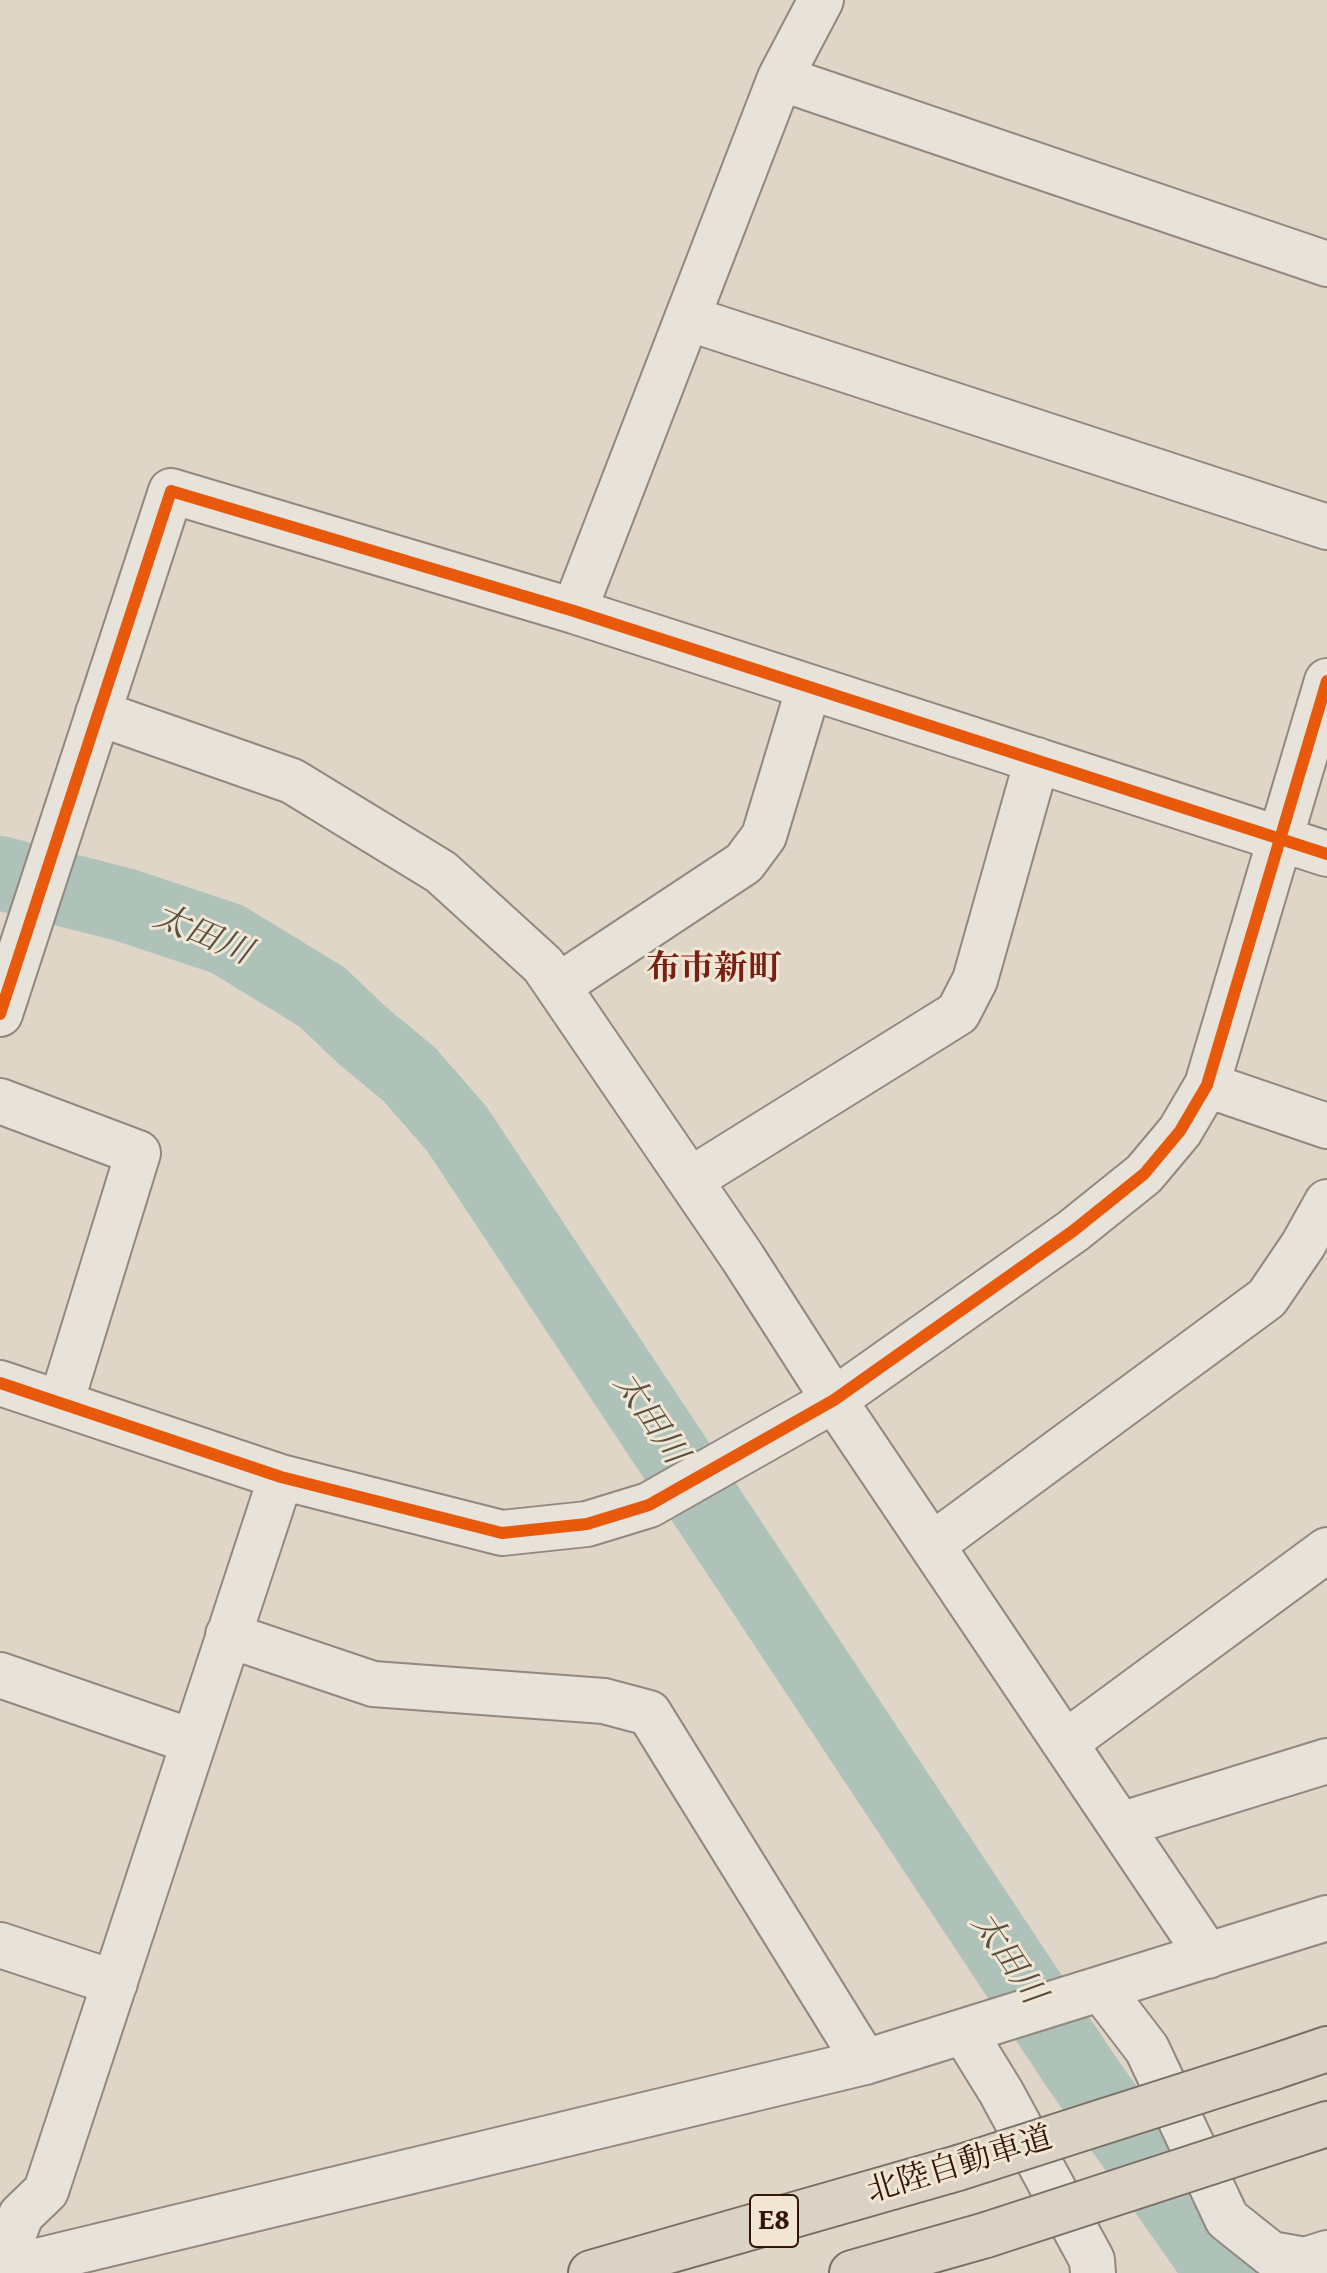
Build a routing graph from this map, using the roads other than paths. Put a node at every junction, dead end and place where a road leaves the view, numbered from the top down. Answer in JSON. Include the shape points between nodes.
{"nodes":[{"id":1,"x":821,"y":0,"type":"edge"},
{"id":2,"x":780,"y":78,"type":"junction"},
{"id":3,"x":1327,"y":264,"type":"edge"},
{"id":4,"x":687,"y":318,"type":"junction"},
{"id":5,"x":1327,"y":527,"type":"edge"},
{"id":6,"x":574,"y":611,"type":"junction"},
{"id":7,"x":1327,"y":681,"type":"edge"},
{"id":8,"x":809,"y":687,"type":"junction"},
{"id":9,"x":98,"y":713,"type":"junction"},
{"id":10,"x":1037,"y":760,"type":"junction"},
{"id":11,"x":1281,"y":839,"type":"junction"},
{"id":12,"x":1327,"y":854,"type":"edge"},
{"id":13,"x":558,"y":986,"type":"junction"},
{"id":14,"x":0,"y":1014,"type":"edge"},
{"id":15,"x":1207,"y":1085,"type":"junction"},
{"id":16,"x":0,"y":1101,"type":"edge"},
{"id":17,"x":1327,"y":1126,"type":"edge"},
{"id":18,"x":690,"y":1180,"type":"junction"},
{"id":19,"x":1327,"y":1202,"type":"edge"},
{"id":20,"x":0,"y":1383,"type":"edge"},
{"id":21,"x":834,"y":1400,"type":"junction"},
{"id":22,"x":61,"y":1403,"type":"junction"},
{"id":23,"x":281,"y":1477,"type":"junction"},
{"id":24,"x":932,"y":1545,"type":"junction"},
{"id":25,"x":1327,"y":1550,"type":"edge"},
{"id":26,"x":228,"y":1635,"type":"junction"},
{"id":27,"x":0,"y":1675,"type":"edge"},
{"id":28,"x":194,"y":1742,"type":"junction"},
{"id":29,"x":1065,"y":1743,"type":"junction"},
{"id":30,"x":1327,"y":1761,"type":"edge"},
{"id":31,"x":1120,"y":1825,"type":"junction"},
{"id":32,"x":1327,"y":1918,"type":"edge"},
{"id":33,"x":0,"y":1945,"type":"edge"},
{"id":34,"x":1208,"y":1956,"type":"junction"},
{"id":35,"x":115,"y":1983,"type":"junction"},
{"id":36,"x":1101,"y":1989,"type":"junction"},
{"id":37,"x":964,"y":2032,"type":"junction"},
{"id":38,"x":1327,"y":2049,"type":"edge"},
{"id":39,"x":865,"y":2062,"type":"junction"},
{"id":40,"x":1311,"y":2129,"type":"edge"},
{"id":41,"x":10,"y":2212,"type":"edge"},
{"id":42,"x":1327,"y":2253,"type":"edge"},
{"id":43,"x":0,"y":2271,"type":"edge"},
{"id":44,"x":591,"y":2273,"type":"edge"},
{"id":45,"x":852,"y":2273,"type":"edge"},
{"id":46,"x":1093,"y":2273,"type":"edge"}],
"edges":[{"from":1,"to":2,"type":"street"},
{"from":2,"to":3,"type":"street"},
{"from":2,"to":4,"type":"street"},
{"from":4,"to":5,"type":"street"},
{"from":4,"to":6,"type":"street"},
{"from":6,"to":8,"type":"street"},
{"from":6,"to":9,"type":"street","via":[[171,491]]},
{"from":7,"to":11,"type":"street"},
{"from":8,"to":10,"type":"street"},
{"from":8,"to":13,"type":"street","via":[[764,836],[744,863]]},
{"from":9,"to":13,"type":"street","via":[[292,781],[441,872],[543,965]]},
{"from":9,"to":14,"type":"street"},
{"from":10,"to":11,"type":"street"},
{"from":10,"to":18,"type":"street","via":[[975,980],[958,1013]]},
{"from":11,"to":12,"type":"street"},
{"from":11,"to":15,"type":"street"},
{"from":13,"to":18,"type":"street"},
{"from":15,"to":17,"type":"street"},
{"from":15,"to":21,"type":"street","via":[[1180,1131],[1144,1174],[1073,1231]]},
{"from":16,"to":22,"type":"street","via":[[138,1153]]},
{"from":18,"to":21,"type":"street"},
{"from":19,"to":24,"type":"street","via":[[1267,1298]]},
{"from":20,"to":22,"type":"street"},
{"from":21,"to":23,"type":"street","via":[[649,1505],[587,1524],[502,1533]]},
{"from":21,"to":24,"type":"street"},
{"from":22,"to":23,"type":"street"},
{"from":23,"to":26,"type":"street"},
{"from":24,"to":29,"type":"street"},
{"from":25,"to":29,"type":"street"},
{"from":26,"to":28,"type":"street"},
{"from":26,"to":39,"type":"street","via":[[373,1684],[604,1701],[649,1713]]},
{"from":27,"to":28,"type":"street"},
{"from":28,"to":35,"type":"street"},
{"from":29,"to":31,"type":"street"},
{"from":30,"to":31,"type":"street"},
{"from":31,"to":34,"type":"street"},
{"from":32,"to":34,"type":"street"},
{"from":33,"to":35,"type":"street"},
{"from":34,"to":36,"type":"street"},
{"from":35,"to":41,"type":"street","via":[[46,2191]]},
{"from":36,"to":37,"type":"street"},
{"from":36,"to":42,"type":"street","via":[[1147,2049],[1227,2219],[1271,2254],[1305,2260]]},
{"from":37,"to":39,"type":"street"},
{"from":37,"to":46,"type":"street","via":[[1092,2260]]},
{"from":38,"to":44,"type":"highway","name":"北陸自動車道","number":"E8","bridge":true,"via":[[958,2168]]},
{"from":39,"to":43,"type":"street"},
{"from":40,"to":45,"type":"highway","bridge":true},
{"from":41,"to":43,"type":"street"}]}
